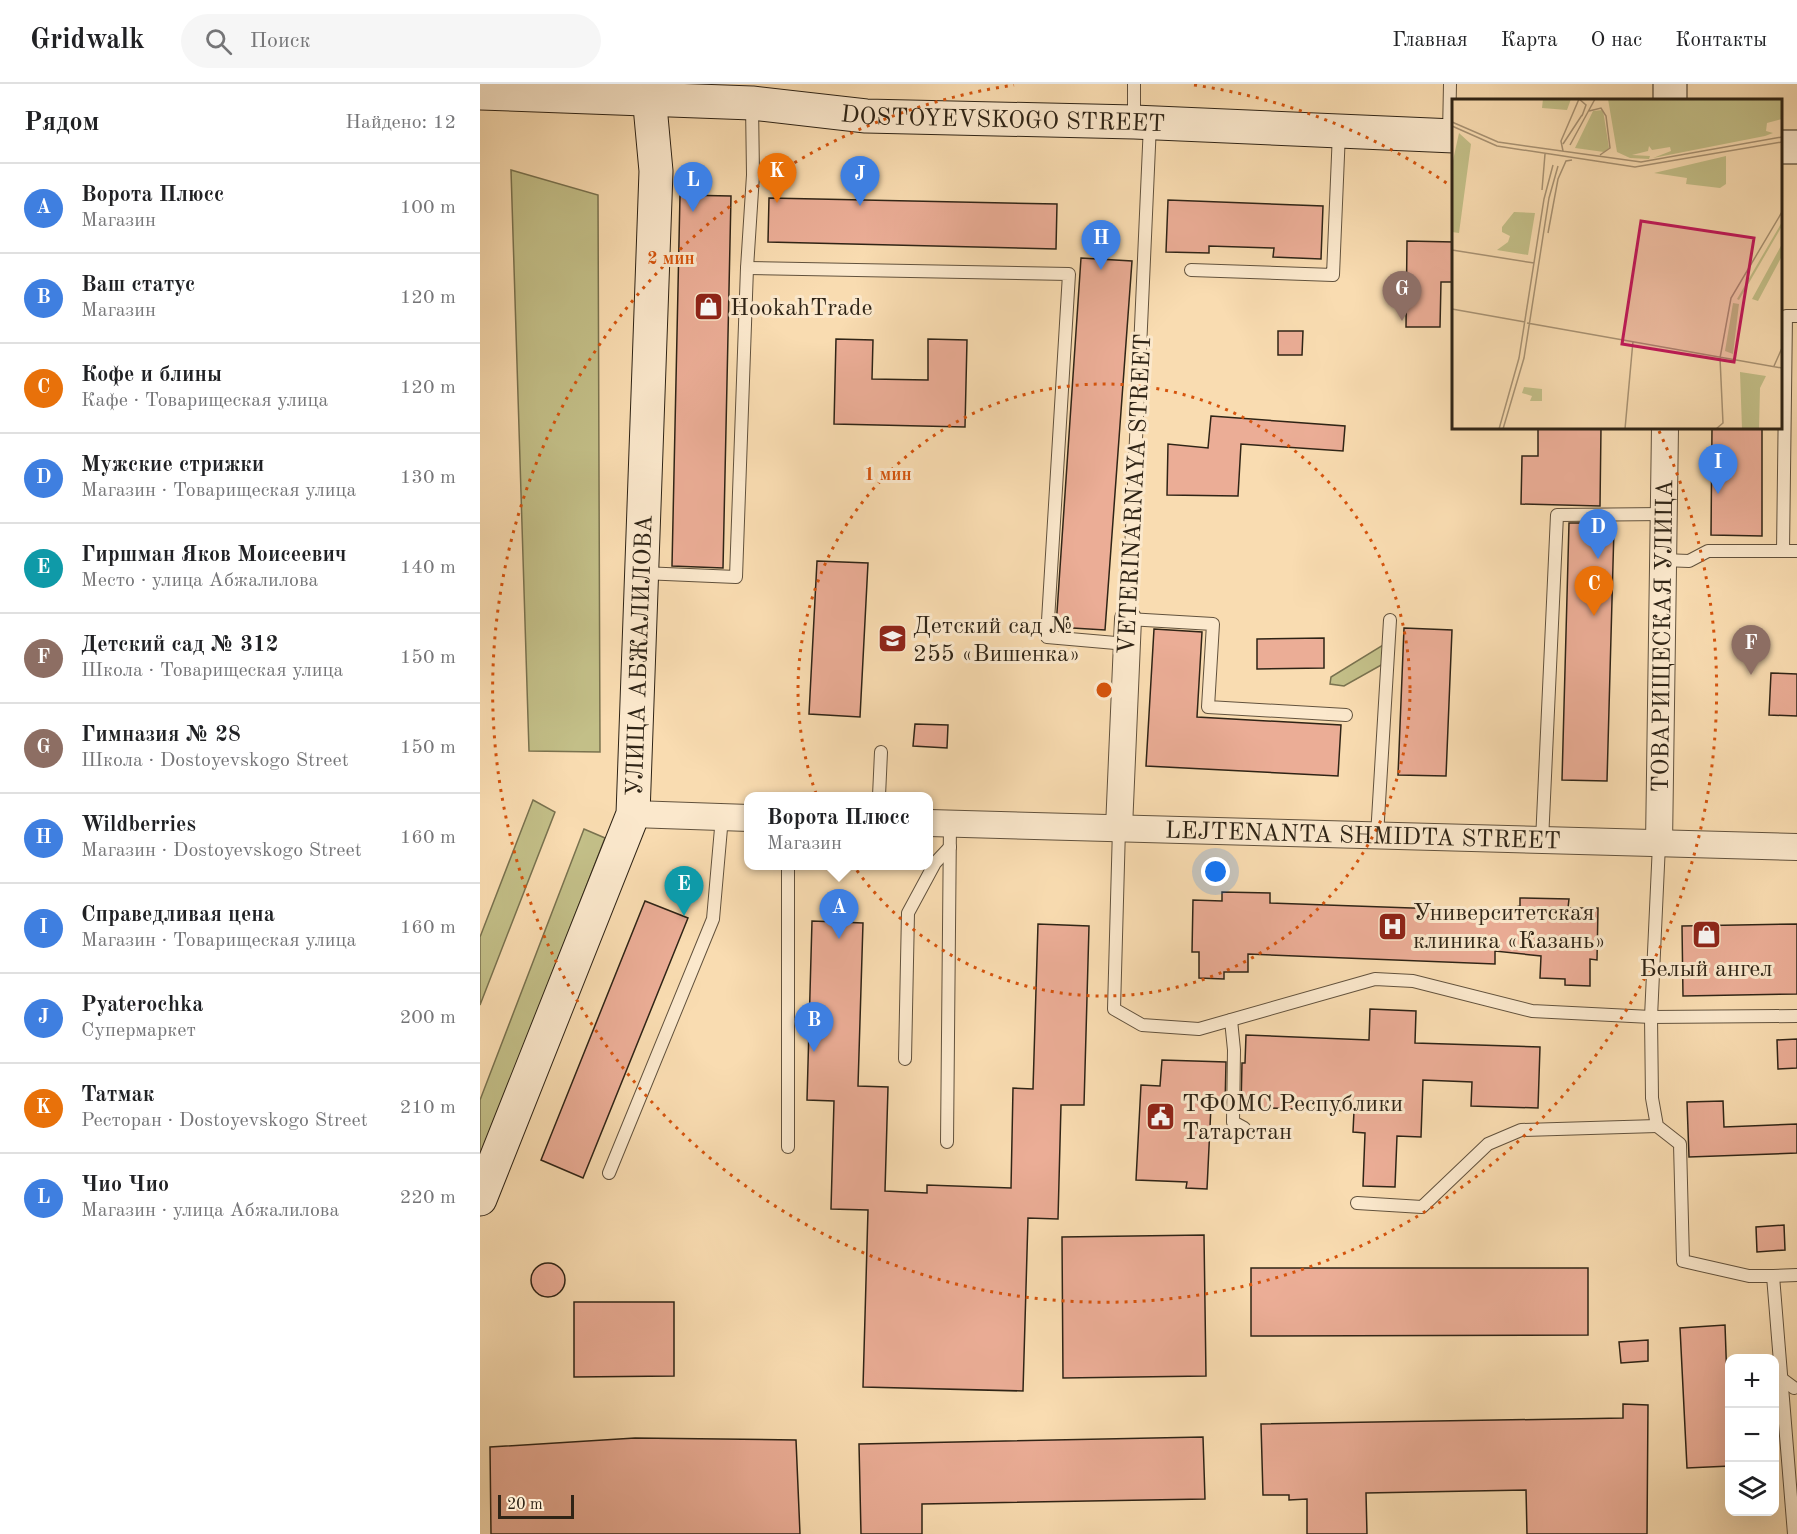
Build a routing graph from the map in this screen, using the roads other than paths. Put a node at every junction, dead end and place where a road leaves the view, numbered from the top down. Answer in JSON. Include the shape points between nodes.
{"nodes":[{"id":1,"x":1134,"y":84,"type":"edge"},
{"id":2,"x":1450,"y":84,"type":"edge"},
{"id":3,"x":649,"y":92,"type":"edge"},
{"id":4,"x":480,"y":93,"type":"edge"},
{"id":5,"x":752,"y":103,"type":"junction"},
{"id":6,"x":1142,"y":122,"type":"junction"},
{"id":7,"x":1339,"y":131,"type":"junction"},
{"id":8,"x":1451,"y":136,"type":"edge"},
{"id":9,"x":747,"y":268,"type":"junction"},
{"id":10,"x":1191,"y":270,"type":"dead end"},
{"id":11,"x":1797,"y":316,"type":"edge"},
{"id":12,"x":1665,"y":429,"type":"edge"},
{"id":13,"x":1664,"y":514,"type":"junction"},
{"id":14,"x":1783,"y":551,"type":"junction"},
{"id":15,"x":1797,"y":551,"type":"edge"},
{"id":16,"x":1663,"y":560,"type":"junction"},
{"id":17,"x":641,"y":573,"type":"junction"},
{"id":18,"x":1390,"y":620,"type":"dead end"},
{"id":19,"x":1128,"y":631,"type":"junction"},
{"id":20,"x":1346,"y":715,"type":"dead end"},
{"id":21,"x":881,"y":752,"type":"dead end"},
{"id":22,"x":879,"y":792,"type":"edge"},
{"id":23,"x":633,"y":814,"type":"junction"},
{"id":24,"x":722,"y":817,"type":"junction"},
{"id":25,"x":744,"y":818,"type":"edge"},
{"id":26,"x":1119,"y":828,"type":"junction"},
{"id":27,"x":943,"y":831,"type":"edge"},
{"id":28,"x":1377,"y":836,"type":"junction"},
{"id":29,"x":1542,"y":841,"type":"junction"},
{"id":30,"x":1659,"y":844,"type":"junction"},
{"id":31,"x":1797,"y":847,"type":"edge"},
{"id":32,"x":933,"y":867,"type":"edge"},
{"id":33,"x":788,"y":870,"type":"edge"},
{"id":34,"x":931,"y":870,"type":"edge"},
{"id":35,"x":1797,"y":1016,"type":"edge"},
{"id":36,"x":1651,"y":1017,"type":"junction"},
{"id":37,"x":1231,"y":1020,"type":"junction"},
{"id":38,"x":905,"y":1059,"type":"dead end"},
{"id":39,"x":1657,"y":1126,"type":"junction"},
{"id":40,"x":1244,"y":1128,"type":"dead end"},
{"id":41,"x":947,"y":1142,"type":"dead end"},
{"id":42,"x":788,"y":1147,"type":"dead end"},
{"id":43,"x":609,"y":1173,"type":"dead end"},
{"id":44,"x":480,"y":1199,"type":"edge"},
{"id":45,"x":1357,"y":1203,"type":"dead end"},
{"id":46,"x":1797,"y":1275,"type":"edge"},
{"id":47,"x":1773,"y":1276,"type":"junction"},
{"id":48,"x":1782,"y":1379,"type":"junction"},
{"id":49,"x":1794,"y":1388,"type":"dead end"},
{"id":50,"x":1794,"y":1534,"type":"edge"}],
"edges":[{"from":1,"to":6,"type":"lane","name":"VETERINARNAYA STREET"},
{"from":2,"to":8,"type":"lane"},
{"from":3,"to":4,"type":"street","name":"DOSTOYEVSKOGO STREET"},
{"from":3,"to":5,"type":"street","name":"DOSTOYEVSKOGO STREET"},
{"from":3,"to":17,"type":"street","name":"УЛИЦА АБЖАЛИЛОВА","via":[[656,171]]},
{"from":5,"to":6,"type":"street","name":"DOSTOYEVSKOGO STREET","via":[[866,116]]},
{"from":5,"to":9,"type":"lane","via":[[753,175]]},
{"from":6,"to":7,"type":"street","name":"DOSTOYEVSKOGO STREET"},
{"from":6,"to":19,"type":"lane","name":"VETERINARNAYA STREET"},
{"from":7,"to":8,"type":"street","name":"DOSTOYEVSKOGO STREET"},
{"from":7,"to":10,"type":"lane","via":[[1333,275]]},
{"from":9,"to":17,"type":"lane","via":[[736,577]]},
{"from":9,"to":19,"type":"lane","via":[[1069,274],[1047,637]]},
{"from":11,"to":14,"type":"lane","via":[[1786,316]]},
{"from":12,"to":13,"type":"street","name":"ТОВАРИЩЕСКАЯ УЛИЦА"},
{"from":13,"to":16,"type":"street","name":"ТОВАРИЩЕСКАЯ УЛИЦА"},
{"from":13,"to":29,"type":"lane","via":[[1557,515]]},
{"from":14,"to":15,"type":"lane"},
{"from":14,"to":16,"type":"lane","via":[[1708,551],[1689,561]]},
{"from":16,"to":30,"type":"street","name":"ТОВАРИЩЕСКАЯ УЛИЦА"},
{"from":17,"to":23,"type":"street","name":"УЛИЦА АБЖАЛИЛОВА"},
{"from":18,"to":28,"type":"lane"},
{"from":19,"to":20,"type":"lane","via":[[1213,624],[1208,707]]},
{"from":19,"to":26,"type":"street","name":"VETERINARNAYA STREET"},
{"from":21,"to":22,"type":"lane"},
{"from":23,"to":24,"type":"street"},
{"from":23,"to":44,"type":"street","name":"УЛИЦА АБЖАЛИЛОВА"},
{"from":24,"to":25,"type":"street"},
{"from":24,"to":43,"type":"lane","via":[[713,919]]},
{"from":26,"to":27,"type":"street","name":"LEJTENANTA SHMIDTA STREET"},
{"from":26,"to":28,"type":"street","name":"LEJTENANTA SHMIDTA STREET"},
{"from":26,"to":37,"type":"lane","name":"VETERINARNAYA STREET","via":[[1114,1009],[1142,1025],[1199,1029]]},
{"from":27,"to":32,"type":"lane"},
{"from":27,"to":41,"type":"lane"},
{"from":28,"to":29,"type":"street","name":"LEJTENANTA SHMIDTA STREET"},
{"from":29,"to":30,"type":"street","name":"LEJTENANTA SHMIDTA STREET"},
{"from":30,"to":31,"type":"street","name":"LEJTENANTA SHMIDTA STREET"},
{"from":30,"to":36,"type":"lane"},
{"from":33,"to":42,"type":"lane"},
{"from":34,"to":38,"type":"lane","via":[[908,913]]},
{"from":35,"to":36,"type":"lane"},
{"from":36,"to":37,"type":"lane","via":[[1532,1011],[1413,981],[1375,979]]},
{"from":36,"to":39,"type":"lane","via":[[1652,1098]]},
{"from":37,"to":40,"type":"lane","via":[[1233,1122]]},
{"from":39,"to":45,"type":"lane","via":[[1521,1130],[1488,1144],[1422,1207]]},
{"from":39,"to":47,"type":"lane","via":[[1680,1144],[1683,1261],[1749,1276]]},
{"from":46,"to":47,"type":"lane"},
{"from":47,"to":48,"type":"lane"},
{"from":48,"to":49,"type":"lane"},
{"from":48,"to":50,"type":"lane"}]}
